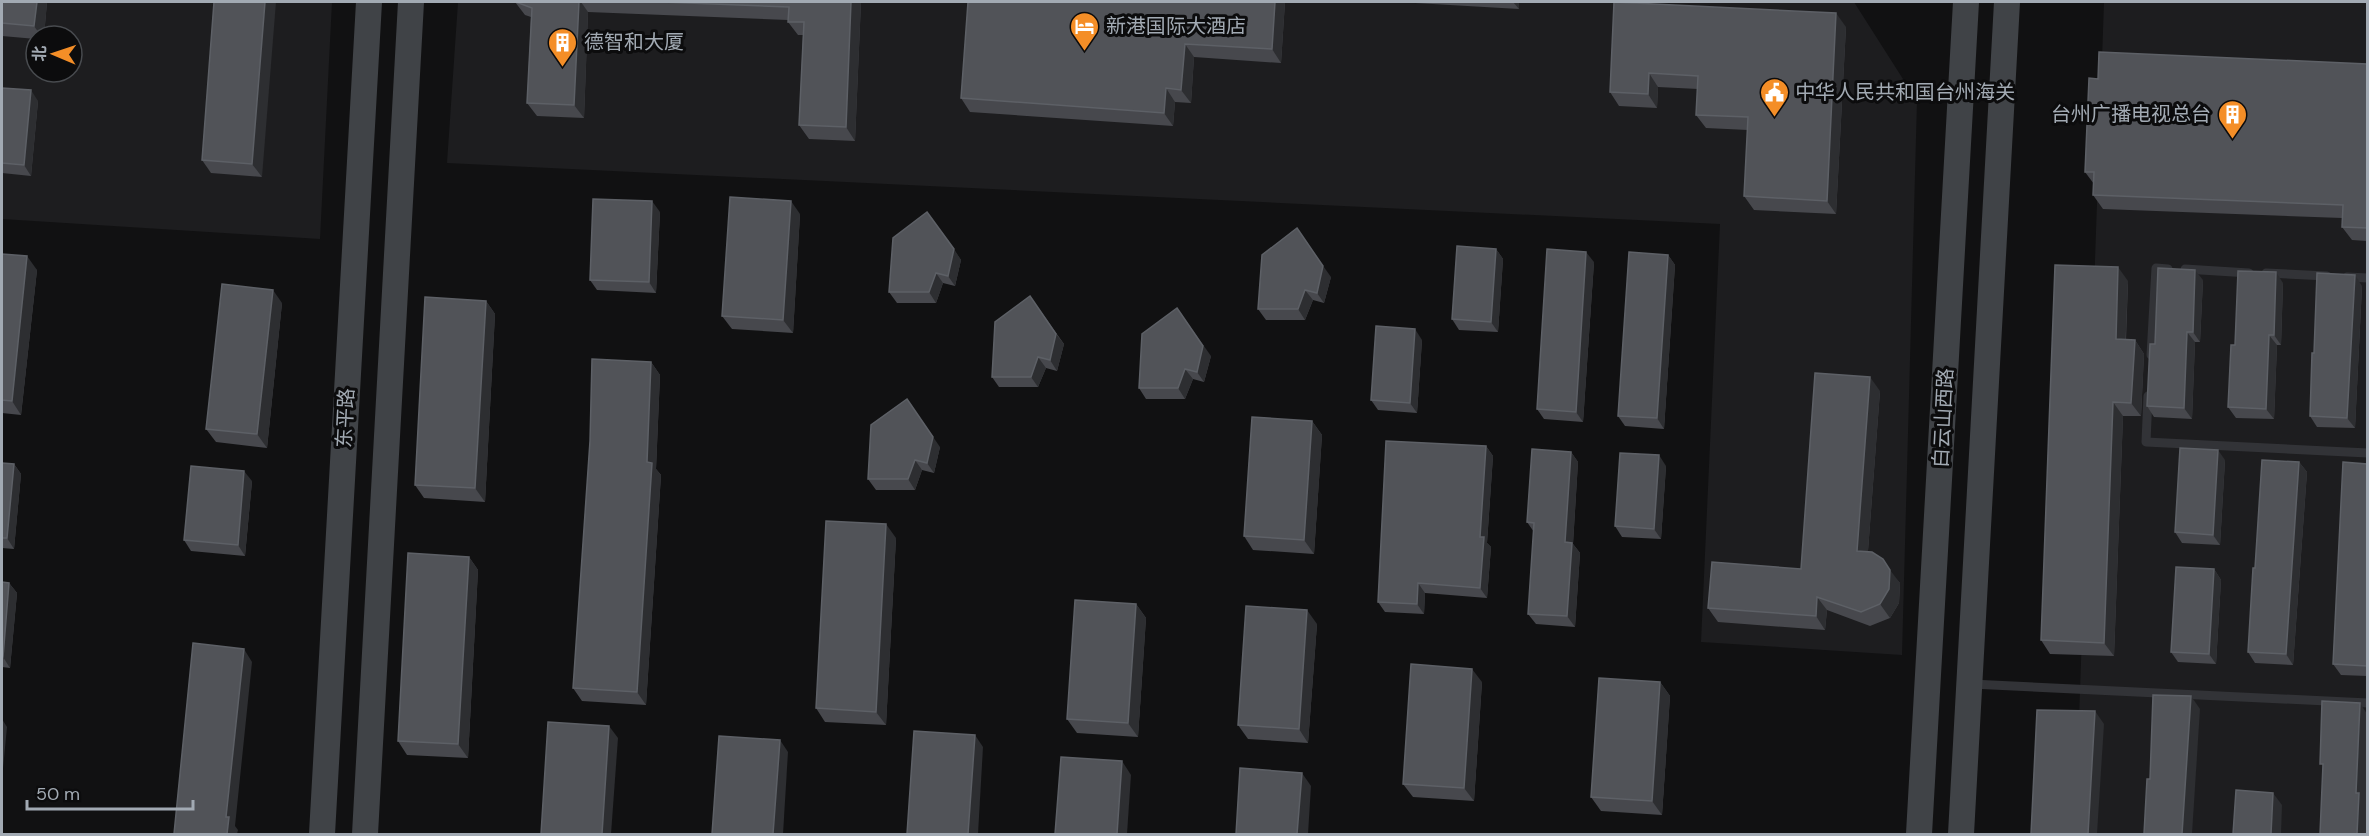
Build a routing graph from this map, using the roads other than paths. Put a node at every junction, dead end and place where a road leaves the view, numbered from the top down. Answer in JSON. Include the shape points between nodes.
{"nodes":[{"id":1,"x":369,"y":2,"type":"edge"},
{"id":2,"x":411,"y":2,"type":"edge"},
{"id":3,"x":1952,"y":2,"type":"edge"},
{"id":4,"x":1966,"y":2,"type":"edge"},
{"id":5,"x":2007,"y":2,"type":"edge"},
{"id":6,"x":2024,"y":2,"type":"edge"},
{"id":7,"x":1963,"y":68,"type":"junction"},
{"id":8,"x":2002,"y":90,"type":"junction"},
{"id":9,"x":2367,"y":278,"type":"edge"},
{"id":10,"x":2150,"y":361,"type":"edge"},
{"id":11,"x":2149,"y":384,"type":"edge"},
{"id":12,"x":2367,"y":453,"type":"edge"},
{"id":13,"x":1969,"y":684,"type":"junction"},
{"id":14,"x":2367,"y":703,"type":"edge"},
{"id":15,"x":322,"y":834,"type":"edge"},
{"id":16,"x":365,"y":834,"type":"edge"},
{"id":17,"x":1919,"y":834,"type":"edge"},
{"id":18,"x":1961,"y":834,"type":"edge"}],
"edges":[{"from":1,"to":15,"type":"main road","name":"东平路"},
{"from":2,"to":16,"type":"main road"},
{"from":3,"to":7,"type":"main road"},
{"from":4,"to":7,"type":"main road","name":"白云山西路"},
{"from":5,"to":8,"type":"main road","name":"白云山西路"},
{"from":6,"to":8,"type":"main road","name":"白云山西路"},
{"from":7,"to":17,"type":"main road","name":"白云山西路"},
{"from":8,"to":13,"type":"main road","name":"白云山西路"},
{"from":9,"to":10,"type":"lane","via":[[2156,268]]},
{"from":11,"to":12,"type":"lane","via":[[2146,442]]},
{"from":13,"to":14,"type":"lane"},
{"from":13,"to":18,"type":"main road","name":"白云山西路"}]}
